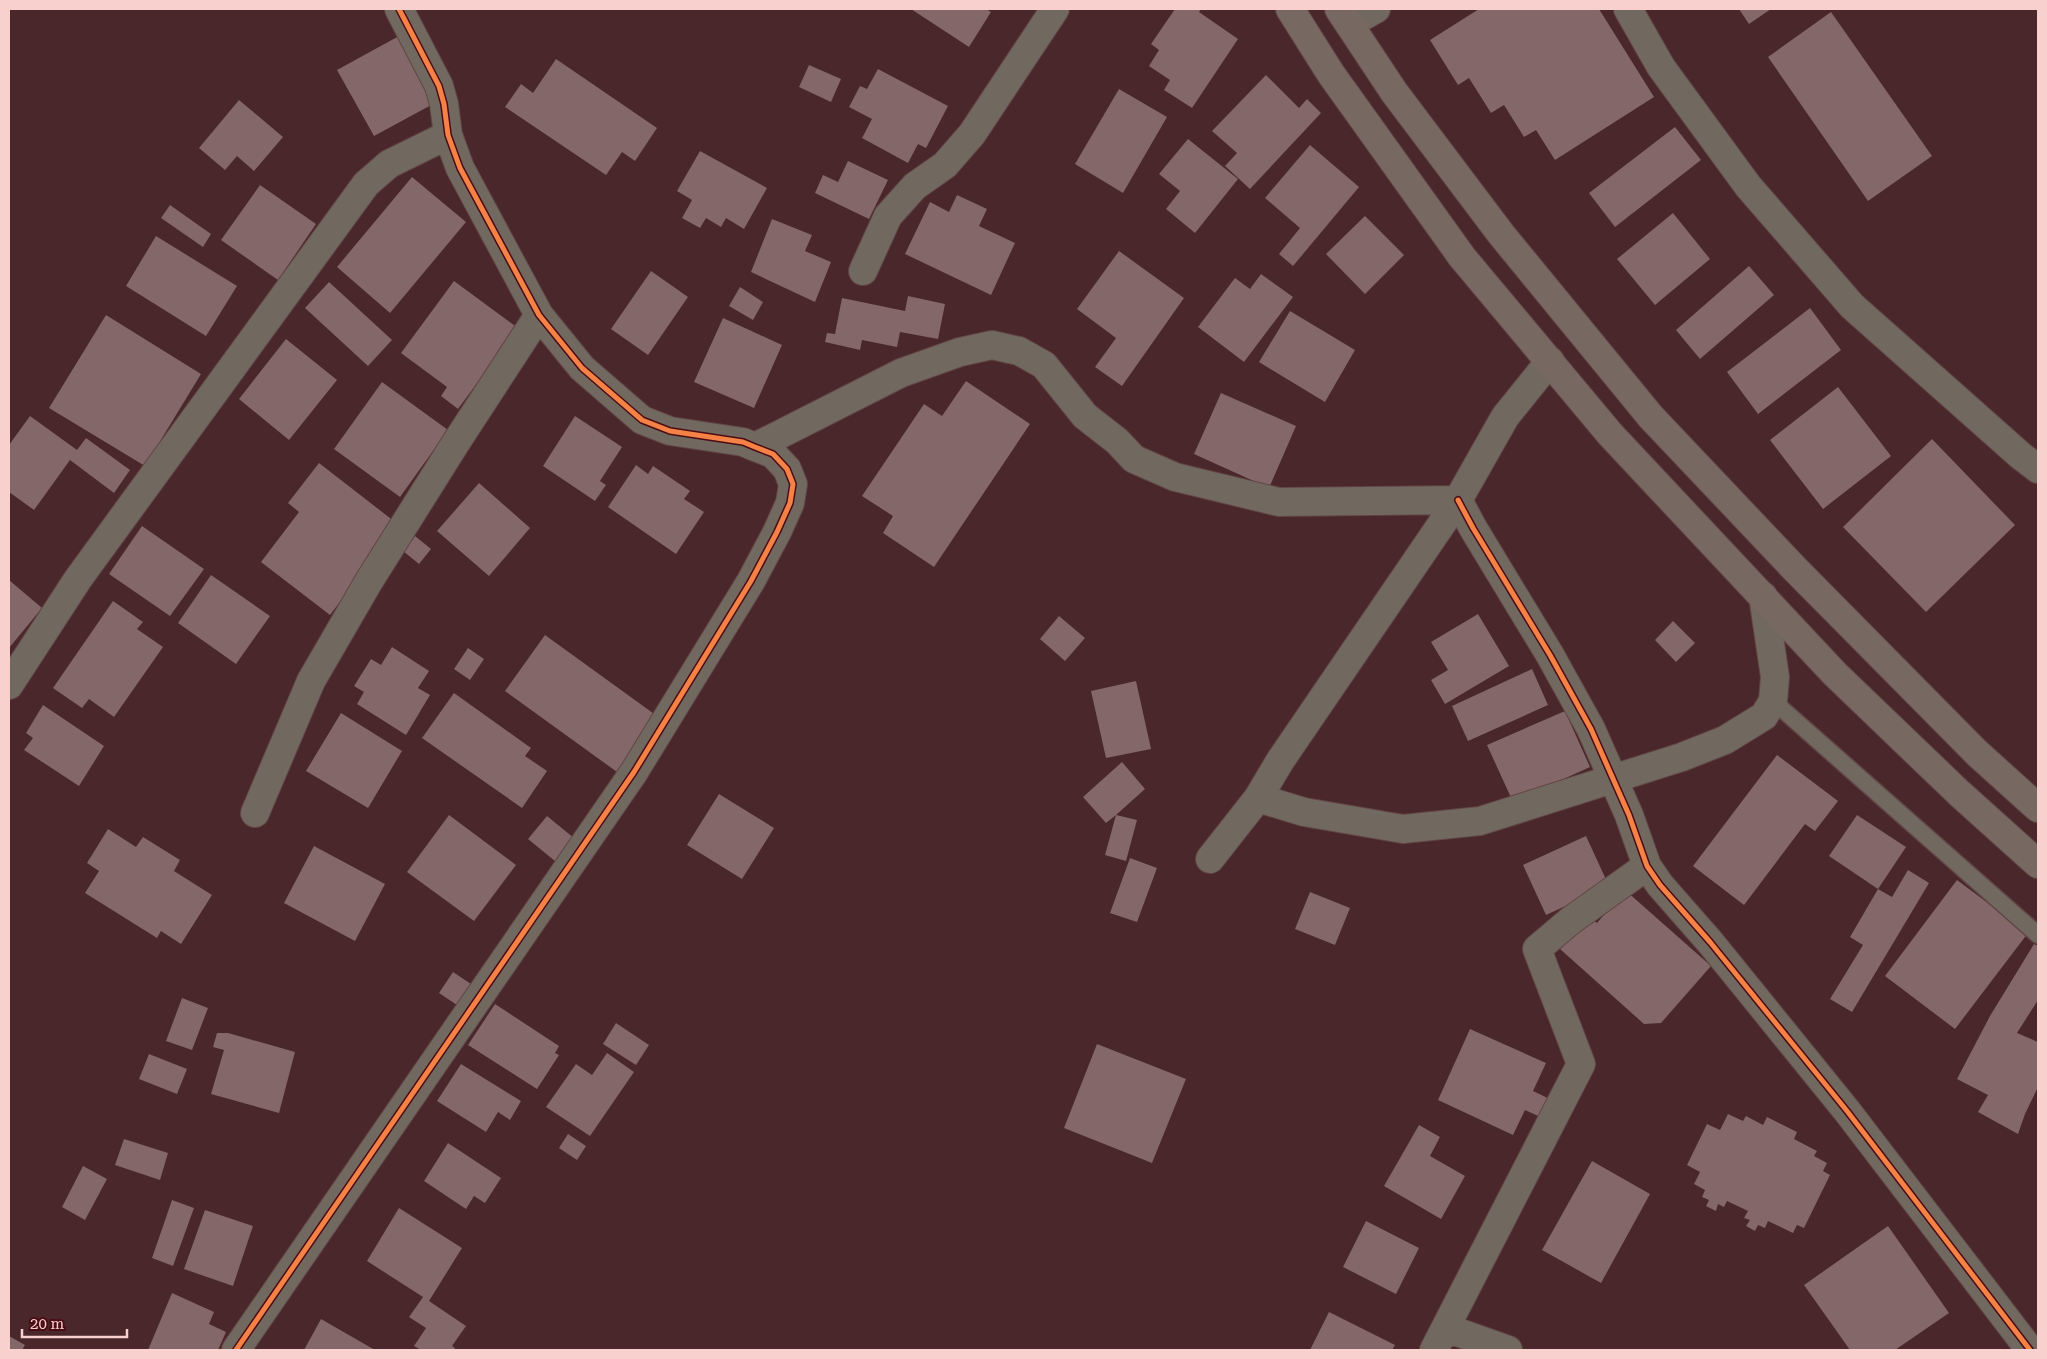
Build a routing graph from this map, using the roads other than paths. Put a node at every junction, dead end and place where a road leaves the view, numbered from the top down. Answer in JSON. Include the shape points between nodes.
{"nodes":[{"id":1,"x":399,"y":9,"type":"edge"},
{"id":2,"x":1055,"y":9,"type":"edge"},
{"id":3,"x":1290,"y":9,"type":"edge"},
{"id":4,"x":1376,"y":9,"type":"edge"},
{"id":5,"x":1628,"y":9,"type":"edge"},
{"id":6,"x":1344,"y":16,"type":"edge"},
{"id":7,"x":448,"y":135,"type":"junction"},
{"id":8,"x":862,"y":271,"type":"dead end"},
{"id":9,"x":539,"y":315,"type":"junction"},
{"id":10,"x":1550,"y":361,"type":"junction"},
{"id":11,"x":755,"y":447,"type":"junction"},
{"id":12,"x":2038,"y":469,"type":"edge"},
{"id":13,"x":1458,"y":500,"type":"junction"},
{"id":14,"x":1763,"y":596,"type":"junction"},
{"id":15,"x":9,"y":685,"type":"edge"},
{"id":16,"x":1773,"y":701,"type":"junction"},
{"id":17,"x":1614,"y":779,"type":"junction"},
{"id":18,"x":1258,"y":798,"type":"junction"},
{"id":19,"x":2038,"y":808,"type":"edge"},
{"id":20,"x":255,"y":812,"type":"dead end"},
{"id":21,"x":1210,"y":860,"type":"dead end"},
{"id":22,"x":2038,"y":864,"type":"edge"},
{"id":23,"x":1647,"y":866,"type":"junction"},
{"id":24,"x":2038,"y":935,"type":"edge"},
{"id":25,"x":1440,"y":1339,"type":"edge"},
{"id":26,"x":236,"y":1350,"type":"edge"},
{"id":27,"x":1508,"y":1350,"type":"edge"},
{"id":28,"x":2030,"y":1350,"type":"edge"}],
"edges":[{"from":1,"to":7,"type":"street","via":[[439,86]]},
{"from":2,"to":8,"type":"street","via":[[972,134],[945,165],[915,186],[888,216]]},
{"from":3,"to":10,"type":"main road","via":[[1331,74],[1462,258]]},
{"from":4,"to":6,"type":"street"},
{"from":5,"to":12,"type":"street","via":[[1661,67],[1748,186],[1852,306]]},
{"from":6,"to":19,"type":"main road","via":[[1394,92],[1495,226],[1651,417],[1794,568],[1977,753]]},
{"from":7,"to":9,"type":"street","via":[[460,168]]},
{"from":7,"to":15,"type":"street","via":[[388,164],[366,184],[78,579]]},
{"from":9,"to":11,"type":"street","via":[[582,368],[642,420],[670,431],[743,442]]},
{"from":9,"to":20,"type":"street","via":[[454,444],[311,681]]},
{"from":10,"to":13,"type":"street","via":[[1505,417]]},
{"from":10,"to":14,"type":"main road","via":[[1610,434]]},
{"from":11,"to":13,"type":"street","via":[[901,373],[960,352],[992,345],[1019,351],[1044,365],[1086,416],[1118,441],[1134,459],[1175,477],[1279,502]]},
{"from":11,"to":26,"type":"street","via":[[773,454],[787,469],[793,484],[790,503],[751,580],[634,772]]},
{"from":13,"to":17,"type":"street","via":[[1591,729]]},
{"from":13,"to":18,"type":"street"},
{"from":14,"to":16,"type":"street","via":[[1775,677]]},
{"from":14,"to":22,"type":"main road","via":[[1835,674]]},
{"from":16,"to":17,"type":"street","via":[[1764,716],[1725,740]]},
{"from":16,"to":24,"type":"lane"},
{"from":17,"to":18,"type":"street","via":[[1480,821],[1403,829],[1304,812]]},
{"from":17,"to":23,"type":"street"},
{"from":18,"to":21,"type":"street"},
{"from":23,"to":25,"type":"street","via":[[1570,921],[1537,950],[1580,1064]]},
{"from":23,"to":28,"type":"street","via":[[1840,1104]]},
{"from":25,"to":27,"type":"street"}]}
